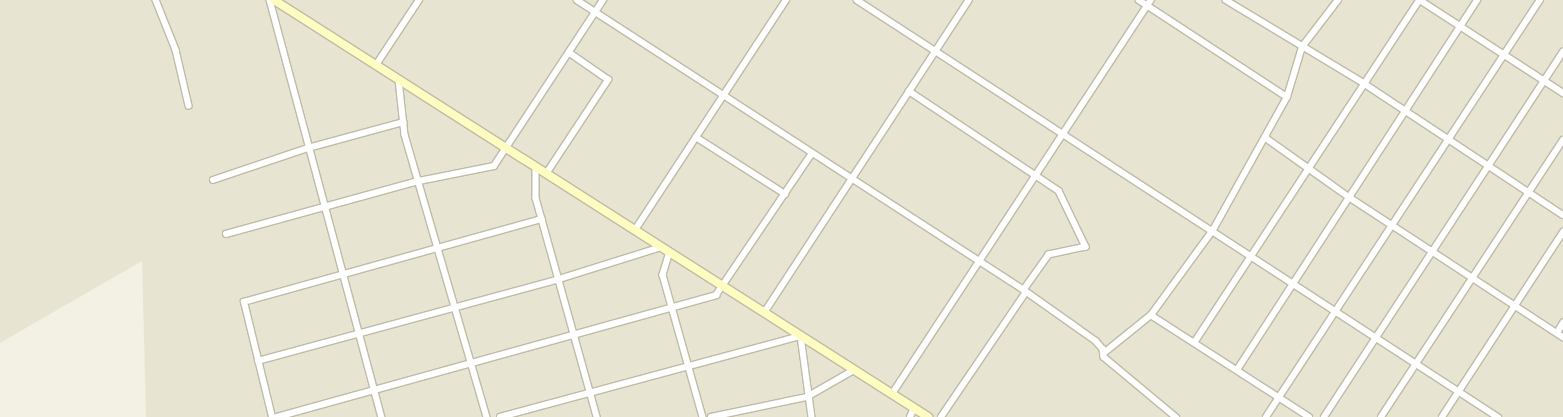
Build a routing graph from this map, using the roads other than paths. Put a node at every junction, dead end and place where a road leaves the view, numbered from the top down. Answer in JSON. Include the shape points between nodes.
{"nodes":[{"id":1,"x":156,"y":0,"type":"edge"},
{"id":2,"x":270,"y":0,"type":"edge"},
{"id":3,"x":274,"y":0,"type":"edge"},
{"id":4,"x":419,"y":0,"type":"edge"},
{"id":5,"x":577,"y":0,"type":"edge"},
{"id":6,"x":604,"y":0,"type":"edge"},
{"id":7,"x":786,"y":0,"type":"edge"},
{"id":8,"x":857,"y":0,"type":"edge"},
{"id":9,"x":969,"y":0,"type":"edge"},
{"id":10,"x":1140,"y":0,"type":"edge"},
{"id":11,"x":1226,"y":0,"type":"edge"},
{"id":12,"x":1338,"y":0,"type":"edge"},
{"id":13,"x":1419,"y":0,"type":"edge"},
{"id":14,"x":1478,"y":0,"type":"edge"},
{"id":15,"x":1540,"y":0,"type":"edge"},
{"id":16,"x":1150,"y":3,"type":"edge"},
{"id":17,"x":596,"y":12,"type":"junction"},
{"id":18,"x":1460,"y":26,"type":"junction"},
{"id":19,"x":1302,"y":47,"type":"junction"},
{"id":20,"x":936,"y":50,"type":"junction"},
{"id":21,"x":1563,"y":52,"type":"edge"},
{"id":22,"x":569,"y":53,"type":"junction"},
{"id":23,"x":1504,"y":55,"type":"junction"},
{"id":24,"x":376,"y":66,"type":"junction"},
{"id":25,"x":399,"y":80,"type":"junction"},
{"id":26,"x":1544,"y":81,"type":"junction"},
{"id":27,"x":1365,"y":84,"type":"junction"},
{"id":28,"x":909,"y":91,"type":"junction"},
{"id":29,"x":1563,"y":93,"type":"edge"},
{"id":30,"x":724,"y":95,"type":"junction"},
{"id":31,"x":1287,"y":97,"type":"junction"},
{"id":32,"x":189,"y":106,"type":"dead end"},
{"id":33,"x":1405,"y":110,"type":"junction"},
{"id":34,"x":404,"y":122,"type":"junction"},
{"id":35,"x":1064,"y":132,"type":"junction"},
{"id":36,"x":696,"y":137,"type":"junction"},
{"id":37,"x":1266,"y":138,"type":"junction"},
{"id":38,"x":1449,"y":139,"type":"junction"},
{"id":39,"x":1563,"y":140,"type":"edge"},
{"id":40,"x":308,"y":148,"type":"junction"},
{"id":41,"x":507,"y":148,"type":"junction"},
{"id":42,"x":812,"y":152,"type":"junction"},
{"id":43,"x":1489,"y":166,"type":"junction"},
{"id":44,"x":536,"y":167,"type":"junction"},
{"id":45,"x":1310,"y":170,"type":"junction"},
{"id":46,"x":546,"y":174,"type":"junction"},
{"id":47,"x":1036,"y":175,"type":"junction"},
{"id":48,"x":852,"y":178,"type":"junction"},
{"id":49,"x":213,"y":180,"type":"dead end"},
{"id":50,"x":419,"y":181,"type":"junction"},
{"id":51,"x":1529,"y":192,"type":"junction"},
{"id":52,"x":785,"y":194,"type":"junction"},
{"id":53,"x":1349,"y":197,"type":"junction"},
{"id":54,"x":324,"y":207,"type":"junction"},
{"id":55,"x":1563,"y":215,"type":"edge"},
{"id":56,"x":542,"y":218,"type":"junction"},
{"id":57,"x":1392,"y":225,"type":"junction"},
{"id":58,"x":635,"y":230,"type":"junction"},
{"id":59,"x":1213,"y":230,"type":"junction"},
{"id":60,"x":1563,"y":232,"type":"edge"},
{"id":61,"x":226,"y":234,"type":"dead end"},
{"id":62,"x":438,"y":247,"type":"junction"},
{"id":63,"x":661,"y":247,"type":"junction"},
{"id":64,"x":670,"y":252,"type":"junction"},
{"id":65,"x":1432,"y":252,"type":"junction"},
{"id":66,"x":1254,"y":257,"type":"junction"},
{"id":67,"x":980,"y":261,"type":"junction"},
{"id":68,"x":342,"y":276,"type":"junction"},
{"id":69,"x":1472,"y":278,"type":"junction"},
{"id":70,"x":559,"y":279,"type":"junction"},
{"id":71,"x":1292,"y":282,"type":"junction"},
{"id":72,"x":723,"y":286,"type":"junction"},
{"id":73,"x":1025,"y":291,"type":"junction"},
{"id":74,"x":455,"y":307,"type":"junction"},
{"id":75,"x":1517,"y":307,"type":"junction"},
{"id":76,"x":672,"y":309,"type":"junction"},
{"id":77,"x":1336,"y":311,"type":"junction"},
{"id":78,"x":764,"y":313,"type":"junction"},
{"id":79,"x":1151,"y":315,"type":"junction"},
{"id":80,"x":1563,"y":323,"type":"edge"},
{"id":81,"x":358,"y":332,"type":"junction"},
{"id":82,"x":1557,"y":333,"type":"junction"},
{"id":83,"x":801,"y":336,"type":"junction"},
{"id":84,"x":575,"y":337,"type":"junction"},
{"id":85,"x":1376,"y":337,"type":"junction"},
{"id":86,"x":1563,"y":337,"type":"edge"},
{"id":87,"x":1194,"y":343,"type":"junction"},
{"id":88,"x":1104,"y":353,"type":"junction"},
{"id":89,"x":258,"y":361,"type":"junction"},
{"id":90,"x":1416,"y":364,"type":"junction"},
{"id":91,"x":472,"y":365,"type":"junction"},
{"id":92,"x":689,"y":366,"type":"junction"},
{"id":93,"x":854,"y":370,"type":"junction"},
{"id":94,"x":1237,"y":370,"type":"junction"},
{"id":95,"x":374,"y":391,"type":"junction"},
{"id":96,"x":1460,"y":392,"type":"junction"},
{"id":97,"x":590,"y":393,"type":"junction"},
{"id":98,"x":892,"y":394,"type":"junction"},
{"id":99,"x":807,"y":397,"type":"junction"},
{"id":100,"x":1279,"y":398,"type":"junction"},
{"id":101,"x":914,"y":408,"type":"junction"},
{"id":102,"x":272,"y":417,"type":"edge"},
{"id":103,"x":277,"y":417,"type":"edge"},
{"id":104,"x":382,"y":417,"type":"edge"},
{"id":105,"x":487,"y":417,"type":"edge"},
{"id":106,"x":500,"y":417,"type":"edge"},
{"id":107,"x":597,"y":417,"type":"edge"},
{"id":108,"x":703,"y":417,"type":"edge"},
{"id":109,"x":711,"y":417,"type":"edge"},
{"id":110,"x":812,"y":417,"type":"edge"},
{"id":111,"x":910,"y":417,"type":"edge"},
{"id":112,"x":928,"y":417,"type":"edge"},
{"id":113,"x":941,"y":417,"type":"edge"},
{"id":114,"x":1176,"y":417,"type":"edge"},
{"id":115,"x":1266,"y":417,"type":"edge"},
{"id":116,"x":1309,"y":417,"type":"edge"},
{"id":117,"x":1324,"y":417,"type":"edge"},
{"id":118,"x":1381,"y":417,"type":"edge"},
{"id":119,"x":1442,"y":417,"type":"edge"},
{"id":120,"x":1498,"y":417,"type":"edge"}],
"edges":[{"from":1,"to":32,"type":"street","via":[[176,50]]},
{"from":2,"to":40,"type":"street"},
{"from":3,"to":24,"type":"street"},
{"from":4,"to":24,"type":"street"},
{"from":5,"to":17,"type":"street"},
{"from":6,"to":17,"type":"street"},
{"from":7,"to":30,"type":"street"},
{"from":8,"to":20,"type":"street"},
{"from":9,"to":20,"type":"street"},
{"from":10,"to":16,"type":"street"},
{"from":11,"to":19,"type":"street"},
{"from":12,"to":19,"type":"street"},
{"from":13,"to":18,"type":"street"},
{"from":13,"to":27,"type":"street"},
{"from":14,"to":18,"type":"street"},
{"from":15,"to":23,"type":"street"},
{"from":16,"to":31,"type":"street"},
{"from":16,"to":35,"type":"street"},
{"from":17,"to":22,"type":"street"},
{"from":17,"to":30,"type":"street"},
{"from":18,"to":23,"type":"street"},
{"from":18,"to":33,"type":"street"},
{"from":19,"to":27,"type":"street"},
{"from":19,"to":31,"type":"street"},
{"from":20,"to":28,"type":"street"},
{"from":20,"to":35,"type":"street"},
{"from":21,"to":26,"type":"street"},
{"from":22,"to":41,"type":"street"},
{"from":22,"to":46,"type":"street","via":[[608,80]]},
{"from":23,"to":26,"type":"street"},
{"from":23,"to":38,"type":"street"},
{"from":24,"to":25,"type":"street"},
{"from":25,"to":34,"type":"street"},
{"from":25,"to":41,"type":"street"},
{"from":26,"to":29,"type":"street"},
{"from":26,"to":43,"type":"street"},
{"from":27,"to":33,"type":"street"},
{"from":27,"to":45,"type":"street"},
{"from":28,"to":47,"type":"street"},
{"from":28,"to":48,"type":"street"},
{"from":30,"to":36,"type":"street"},
{"from":30,"to":42,"type":"street"},
{"from":31,"to":37,"type":"street"},
{"from":33,"to":38,"type":"street"},
{"from":33,"to":53,"type":"street"},
{"from":34,"to":40,"type":"street"},
{"from":34,"to":50,"type":"street"},
{"from":35,"to":47,"type":"street"},
{"from":35,"to":59,"type":"street"},
{"from":36,"to":52,"type":"street"},
{"from":36,"to":58,"type":"street"},
{"from":37,"to":45,"type":"street"},
{"from":37,"to":59,"type":"street"},
{"from":38,"to":43,"type":"street"},
{"from":38,"to":57,"type":"street"},
{"from":39,"to":51,"type":"street"},
{"from":40,"to":49,"type":"street"},
{"from":40,"to":54,"type":"street"},
{"from":41,"to":44,"type":"street"},
{"from":41,"to":50,"type":"street","via":[[494,166]]},
{"from":42,"to":48,"type":"street"},
{"from":42,"to":52,"type":"street"},
{"from":43,"to":51,"type":"street"},
{"from":43,"to":65,"type":"street"},
{"from":44,"to":46,"type":"street"},
{"from":44,"to":56,"type":"street","via":[[536,198]]},
{"from":45,"to":53,"type":"street"},
{"from":45,"to":66,"type":"street"},
{"from":46,"to":58,"type":"street"},
{"from":47,"to":67,"type":"street"},
{"from":47,"to":73,"type":"street","via":[[1058,191],[1086,246],[1049,255]]},
{"from":48,"to":67,"type":"street"},
{"from":48,"to":78,"type":"street"},
{"from":50,"to":54,"type":"street"},
{"from":50,"to":62,"type":"street"},
{"from":51,"to":55,"type":"street"},
{"from":51,"to":69,"type":"street"},
{"from":52,"to":72,"type":"street"},
{"from":53,"to":57,"type":"street"},
{"from":53,"to":71,"type":"street"},
{"from":54,"to":61,"type":"street"},
{"from":54,"to":68,"type":"street"},
{"from":56,"to":62,"type":"street"},
{"from":56,"to":70,"type":"street"},
{"from":57,"to":65,"type":"street"},
{"from":57,"to":77,"type":"street"},
{"from":58,"to":63,"type":"street"},
{"from":59,"to":66,"type":"street"},
{"from":59,"to":79,"type":"street"},
{"from":60,"to":75,"type":"street"},
{"from":62,"to":68,"type":"street"},
{"from":62,"to":74,"type":"street"},
{"from":63,"to":64,"type":"street"},
{"from":63,"to":70,"type":"street"},
{"from":64,"to":72,"type":"street"},
{"from":64,"to":76,"type":"street","via":[[663,276]]},
{"from":65,"to":69,"type":"street"},
{"from":65,"to":85,"type":"street"},
{"from":66,"to":71,"type":"street"},
{"from":66,"to":87,"type":"street"},
{"from":67,"to":73,"type":"street"},
{"from":67,"to":98,"type":"street"},
{"from":68,"to":81,"type":"street"},
{"from":68,"to":89,"type":"street","via":[[244,302]]},
{"from":69,"to":75,"type":"street"},
{"from":69,"to":90,"type":"street"},
{"from":70,"to":74,"type":"street"},
{"from":70,"to":84,"type":"street"},
{"from":71,"to":77,"type":"street"},
{"from":71,"to":94,"type":"street"},
{"from":72,"to":76,"type":"street","via":[[716,295]]},
{"from":72,"to":78,"type":"street"},
{"from":73,"to":88,"type":"street","via":[[1096,340]]},
{"from":73,"to":113,"type":"street"},
{"from":74,"to":81,"type":"street"},
{"from":74,"to":91,"type":"street"},
{"from":75,"to":82,"type":"street"},
{"from":75,"to":96,"type":"street"},
{"from":76,"to":84,"type":"street"},
{"from":76,"to":92,"type":"street"},
{"from":77,"to":85,"type":"street"},
{"from":77,"to":100,"type":"street"},
{"from":78,"to":83,"type":"street"},
{"from":79,"to":87,"type":"street"},
{"from":79,"to":88,"type":"street"},
{"from":80,"to":82,"type":"street"},
{"from":81,"to":89,"type":"street"},
{"from":81,"to":95,"type":"street"},
{"from":82,"to":86,"type":"street"},
{"from":83,"to":92,"type":"street"},
{"from":83,"to":93,"type":"street"},
{"from":83,"to":99,"type":"street"},
{"from":84,"to":91,"type":"street"},
{"from":84,"to":97,"type":"street"},
{"from":85,"to":90,"type":"street"},
{"from":85,"to":117,"type":"street"},
{"from":87,"to":94,"type":"street"},
{"from":88,"to":114,"type":"street"},
{"from":89,"to":102,"type":"street"},
{"from":90,"to":96,"type":"street"},
{"from":90,"to":118,"type":"street"},
{"from":91,"to":95,"type":"street"},
{"from":91,"to":105,"type":"street"},
{"from":92,"to":97,"type":"street"},
{"from":92,"to":108,"type":"street"},
{"from":93,"to":98,"type":"street"},
{"from":93,"to":99,"type":"street"},
{"from":94,"to":100,"type":"street"},
{"from":95,"to":103,"type":"street"},
{"from":95,"to":104,"type":"street"},
{"from":96,"to":119,"type":"street"},
{"from":96,"to":120,"type":"street"},
{"from":97,"to":106,"type":"street"},
{"from":97,"to":107,"type":"street"},
{"from":98,"to":101,"type":"street"},
{"from":99,"to":109,"type":"street"},
{"from":99,"to":110,"type":"street"},
{"from":100,"to":115,"type":"street"},
{"from":100,"to":116,"type":"street"},
{"from":101,"to":111,"type":"street"},
{"from":101,"to":112,"type":"street"}]}
